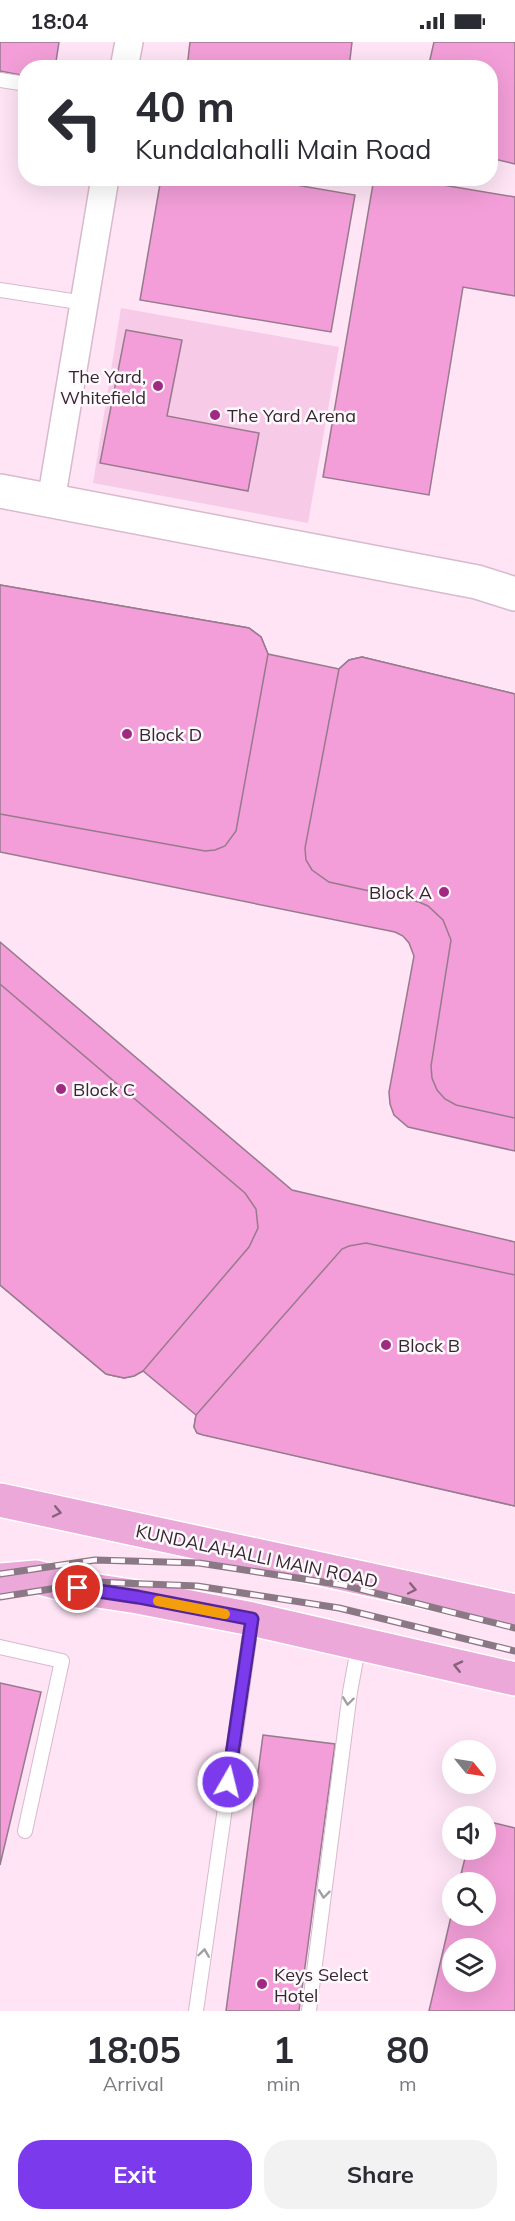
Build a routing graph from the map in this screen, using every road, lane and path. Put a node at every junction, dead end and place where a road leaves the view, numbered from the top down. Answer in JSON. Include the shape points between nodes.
{"nodes":[{"id":1,"x":129,"y":42,"type":"edge"},
{"id":2,"x":126,"y":60,"type":"edge"},
{"id":3,"x":0,"y":80,"type":"edge"},
{"id":4,"x":18,"y":83,"type":"edge"},
{"id":5,"x":104,"y":186,"type":"edge"},
{"id":6,"x":0,"y":290,"type":"edge"},
{"id":7,"x":85,"y":303,"type":"junction"},
{"id":8,"x":0,"y":491,"type":"edge"},
{"id":9,"x":51,"y":501,"type":"junction"},
{"id":10,"x":515,"y":594,"type":"edge"},
{"id":11,"x":0,"y":1500,"type":"edge"},
{"id":12,"x":0,"y":1567,"type":"edge"},
{"id":13,"x":36,"y":1577,"type":"junction"},
{"id":14,"x":0,"y":1580,"type":"edge"},
{"id":15,"x":0,"y":1601,"type":"edge"},
{"id":16,"x":515,"y":1611,"type":"edge"},
{"id":17,"x":252,"y":1619,"type":"junction"},
{"id":18,"x":359,"y":1643,"type":"junction"},
{"id":19,"x":0,"y":1647,"type":"edge"},
{"id":20,"x":515,"y":1679,"type":"edge"},
{"id":21,"x":25,"y":1831,"type":"dead end"},
{"id":22,"x":196,"y":2011,"type":"edge"},
{"id":23,"x":309,"y":2011,"type":"edge"}],
"edges":[{"from":1,"to":2,"type":"street"},
{"from":3,"to":4,"type":"lane"},
{"from":5,"to":7,"type":"street"},
{"from":6,"to":7,"type":"lane"},
{"from":7,"to":9,"type":"street"},
{"from":8,"to":9,"type":"street"},
{"from":9,"to":10,"type":"street","via":[[477,582]]},
{"from":11,"to":16,"type":"main road","name":"KUNDALAHALLI MAIN ROAD","one_way":true},
{"from":12,"to":13,"type":"main road"},
{"from":13,"to":14,"type":"main road"},
{"from":13,"to":15,"type":"main road"},
{"from":13,"to":17,"type":"main road"},
{"from":17,"to":18,"type":"main road"},
{"from":22,"to":17,"type":"lane","one_way":true},
{"from":20,"to":18,"type":"main road","one_way":true},
{"from":18,"to":23,"type":"lane","one_way":true},
{"from":19,"to":21,"type":"lane","via":[[62,1661]]}]}
